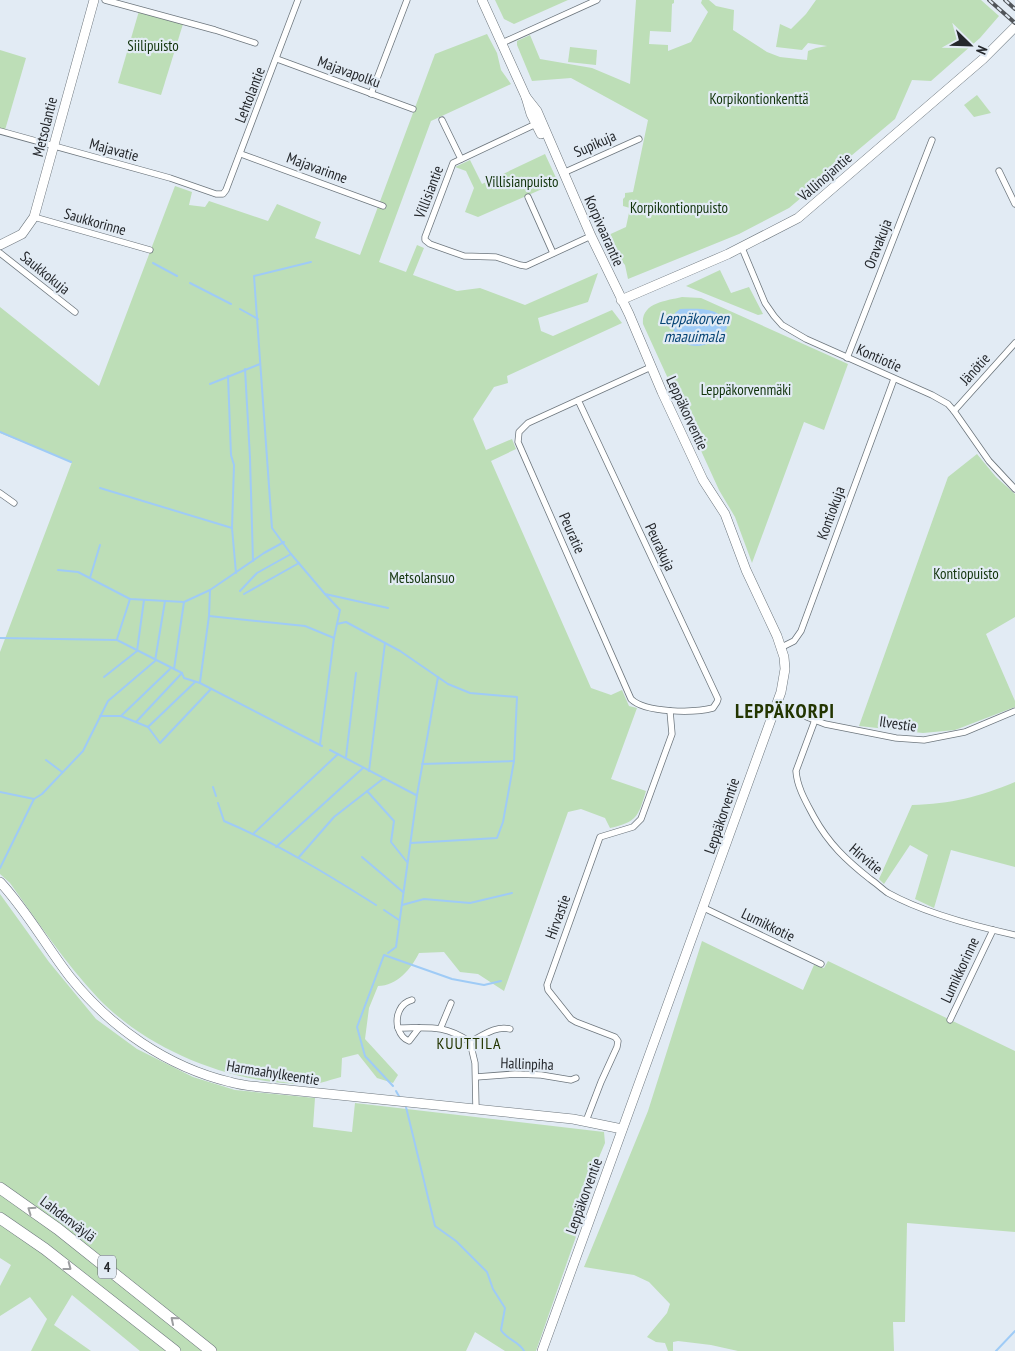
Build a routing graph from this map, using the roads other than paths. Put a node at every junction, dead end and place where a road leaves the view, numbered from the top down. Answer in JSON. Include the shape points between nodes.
{"nodes":[{"id":1,"x":94,"y":0,"type":"edge"},
{"id":2,"x":105,"y":0,"type":"edge"},
{"id":3,"x":298,"y":0,"type":"edge"},
{"id":4,"x":407,"y":0,"type":"edge"},
{"id":5,"x":482,"y":0,"type":"edge"},
{"id":6,"x":597,"y":0,"type":"edge"},
{"id":7,"x":1015,"y":27,"type":"edge"},
{"id":8,"x":254,"y":43,"type":"dead end"},
{"id":9,"x":502,"y":43,"type":"junction"},
{"id":10,"x":277,"y":59,"type":"junction"},
{"id":11,"x":371,"y":94,"type":"junction"},
{"id":12,"x":413,"y":109,"type":"dead end"},
{"id":13,"x":442,"y":120,"type":"dead end"},
{"id":14,"x":539,"y":122,"type":"junction"},
{"id":15,"x":0,"y":131,"type":"edge"},
{"id":16,"x":639,"y":139,"type":"dead end"},
{"id":17,"x":932,"y":140,"type":"dead end"},
{"id":18,"x":54,"y":147,"type":"junction"},
{"id":19,"x":241,"y":154,"type":"junction"},
{"id":20,"x":460,"y":159,"type":"junction"},
{"id":21,"x":999,"y":170,"type":"dead end"},
{"id":22,"x":563,"y":173,"type":"junction"},
{"id":23,"x":220,"y":195,"type":"joint"},
{"id":24,"x":528,"y":197,"type":"dead end"},
{"id":25,"x":1015,"y":204,"type":"edge"},
{"id":26,"x":383,"y":206,"type":"dead end"},
{"id":27,"x":34,"y":217,"type":"junction"},
{"id":28,"x":591,"y":236,"type":"junction"},
{"id":29,"x":0,"y":245,"type":"edge"},
{"id":30,"x":742,"y":248,"type":"junction"},
{"id":31,"x":150,"y":250,"type":"dead end"},
{"id":32,"x":0,"y":253,"type":"edge"},
{"id":33,"x":553,"y":253,"type":"junction"},
{"id":34,"x":621,"y":300,"type":"junction"},
{"id":35,"x":75,"y":312,"type":"dead end"},
{"id":36,"x":1015,"y":342,"type":"edge"},
{"id":37,"x":847,"y":358,"type":"junction"},
{"id":38,"x":651,"y":366,"type":"junction"},
{"id":39,"x":894,"y":379,"type":"junction"},
{"id":40,"x":578,"y":400,"type":"junction"},
{"id":41,"x":954,"y":411,"type":"junction"},
{"id":42,"x":1015,"y":489,"type":"edge"},
{"id":43,"x":0,"y":493,"type":"edge"},
{"id":44,"x":14,"y":503,"type":"dead end"},
{"id":45,"x":782,"y":647,"type":"junction"},
{"id":46,"x":715,"y":706,"type":"joint"},
{"id":47,"x":776,"y":706,"type":"junction"},
{"id":48,"x":670,"y":711,"type":"junction"},
{"id":49,"x":1015,"y":711,"type":"edge"},
{"id":50,"x":815,"y":720,"type":"junction"},
{"id":51,"x":0,"y":882,"type":"edge"},
{"id":52,"x":704,"y":908,"type":"junction"},
{"id":53,"x":993,"y":930,"type":"junction"},
{"id":54,"x":1015,"y":935,"type":"edge"},
{"id":55,"x":821,"y":964,"type":"dead end"},
{"id":56,"x":412,"y":1000,"type":"dead end"},
{"id":57,"x":451,"y":1003,"type":"dead end"},
{"id":58,"x":950,"y":1020,"type":"dead end"},
{"id":59,"x":441,"y":1027,"type":"junction"},
{"id":60,"x":398,"y":1028,"type":"junction"},
{"id":61,"x":419,"y":1028,"type":"junction"},
{"id":62,"x":510,"y":1029,"type":"dead end"},
{"id":63,"x":470,"y":1042,"type":"junction"},
{"id":64,"x":476,"y":1077,"type":"junction"},
{"id":65,"x":576,"y":1078,"type":"dead end"},
{"id":66,"x":476,"y":1109,"type":"junction"},
{"id":67,"x":586,"y":1121,"type":"junction"},
{"id":68,"x":622,"y":1129,"type":"junction"},
{"id":69,"x":0,"y":1188,"type":"edge"},
{"id":70,"x":0,"y":1218,"type":"edge"},
{"id":71,"x":175,"y":1351,"type":"edge"},
{"id":72,"x":211,"y":1351,"type":"edge"},
{"id":73,"x":542,"y":1351,"type":"edge"}],
"edges":[{"from":1,"to":18,"type":"street","name":"Metsolantie"},
{"from":2,"to":8,"type":"street"},
{"from":3,"to":10,"type":"street","name":"Lehtolantie"},
{"from":4,"to":11,"type":"street"},
{"from":5,"to":9,"type":"street","name":"Korpivaarantie"},
{"from":6,"to":9,"type":"street"},
{"from":7,"to":30,"type":"street","name":"Vallinojantie","via":[[923,112],[798,218]]},
{"from":9,"to":14,"type":"street","name":"Korpivaarantie","via":[[531,114]]},
{"from":10,"to":11,"type":"street","name":"Majavapolku"},
{"from":10,"to":19,"type":"street","name":"Lehtolantie"},
{"from":11,"to":12,"type":"street","name":"Majavapolku"},
{"from":13,"to":20,"type":"street"},
{"from":14,"to":20,"type":"street","name":"Villisiantie"},
{"from":14,"to":22,"type":"street","name":"Korpivaarantie","via":[[555,164]]},
{"from":15,"to":18,"type":"street","name":"Majavatie"},
{"from":16,"to":22,"type":"street","name":"Supikuja"},
{"from":17,"to":37,"type":"street","name":"Oravakuja"},
{"from":18,"to":23,"type":"street","name":"Majavatie"},
{"from":18,"to":27,"type":"street","name":"Metsolantie"},
{"from":19,"to":23,"type":"street","name":"Lehtolantie","via":[[226,190]]},
{"from":19,"to":26,"type":"street","name":"Majavarinne"},
{"from":20,"to":33,"type":"street","name":"Villisiantie","via":[[451,166],[425,240],[464,256],[496,257],[523,266]]},
{"from":21,"to":25,"type":"street"},
{"from":22,"to":28,"type":"street","name":"Korpivaarantie"},
{"from":24,"to":33,"type":"street"},
{"from":27,"to":29,"type":"street","name":"Metsolantie","via":[[22,234]]},
{"from":27,"to":31,"type":"street","name":"Saukkorinne"},
{"from":28,"to":33,"type":"street","name":"Villisiantie"},
{"from":28,"to":34,"type":"street","name":"Korpivaarantie"},
{"from":30,"to":34,"type":"street","name":"Vallinojantie"},
{"from":30,"to":37,"type":"street","name":"Kontiotie","via":[[765,303],[778,321],[791,332]]},
{"from":32,"to":35,"type":"street","name":"Saukkokuja"},
{"from":34,"to":38,"type":"street","name":"Leppäkorventie"},
{"from":36,"to":41,"type":"street","name":"Jänötie"},
{"from":37,"to":39,"type":"street","name":"Kontiotie"},
{"from":38,"to":40,"type":"street","name":"Peuratie"},
{"from":38,"to":45,"type":"street","name":"Leppäkorventie","via":[[703,480],[725,514],[746,570]]},
{"from":39,"to":41,"type":"street","name":"Kontiotie","via":[[940,399]]},
{"from":39,"to":45,"type":"street","name":"Kontiokuja","via":[[801,631],[794,641]]},
{"from":40,"to":46,"type":"street","name":"Peurakuja","via":[[718,699]]},
{"from":40,"to":48,"type":"street","name":"Peuratie","via":[[528,423],[519,432],[518,442],[631,699]]},
{"from":41,"to":42,"type":"street","name":"Kontiotie","via":[[988,462]]},
{"from":43,"to":44,"type":"street"},
{"from":45,"to":47,"type":"street","name":"Leppäkorventie","via":[[784,681]]},
{"from":46,"to":48,"type":"street","name":"Peuratie","via":[[708,710]]},
{"from":47,"to":50,"type":"street","name":"Ilvestie"},
{"from":47,"to":52,"type":"street","name":"Leppäkorventie"},
{"from":48,"to":67,"type":"street","name":"Hirvastie","via":[[672,734],[641,819],[633,827],[600,837],[547,985],[571,1019],[618,1041]]},
{"from":49,"to":50,"type":"street","name":"Ilvestie","via":[[966,732],[924,740],[896,738]]},
{"from":50,"to":53,"type":"street","name":"Hirvitie","via":[[798,763],[797,779],[806,803],[840,854],[887,892],[939,915]]},
{"from":51,"to":66,"type":"street","name":"Harmaahylkeentie","via":[[89,999],[125,1032],[181,1065],[229,1082],[260,1087]]},
{"from":52,"to":55,"type":"street","name":"Lumikkotie"},
{"from":52,"to":68,"type":"street","name":"Leppäkorventie"},
{"from":53,"to":54,"type":"street","name":"Hirvitie"},
{"from":53,"to":58,"type":"street","name":"Lumikkorinne"},
{"from":56,"to":60,"type":"street","via":[[401,1006],[397,1016]]},
{"from":57,"to":59,"type":"street"},
{"from":59,"to":61,"type":"street"},
{"from":59,"to":63,"type":"street"},
{"from":60,"to":61,"type":"street"},
{"from":60,"to":61,"type":"street","via":[[409,1041]]},
{"from":62,"to":63,"type":"street","via":[[486,1033]]},
{"from":63,"to":64,"type":"street"},
{"from":64,"to":65,"type":"street","name":"Hallinpiha","via":[[515,1074]]},
{"from":64,"to":66,"type":"street"},
{"from":66,"to":67,"type":"street","name":"Harmaahylkeentie"},
{"from":67,"to":68,"type":"street","name":"Harmaahylkeentie"},
{"from":68,"to":73,"type":"street","name":"Leppäkorventie"},
{"from":72,"to":69,"type":"highway","name":"Lahdenväylä","number":"4","one_way":true,"via":[[58,1229]]},
{"from":70,"to":71,"type":"highway","number":"4","one_way":true,"via":[[45,1249]]}]}
